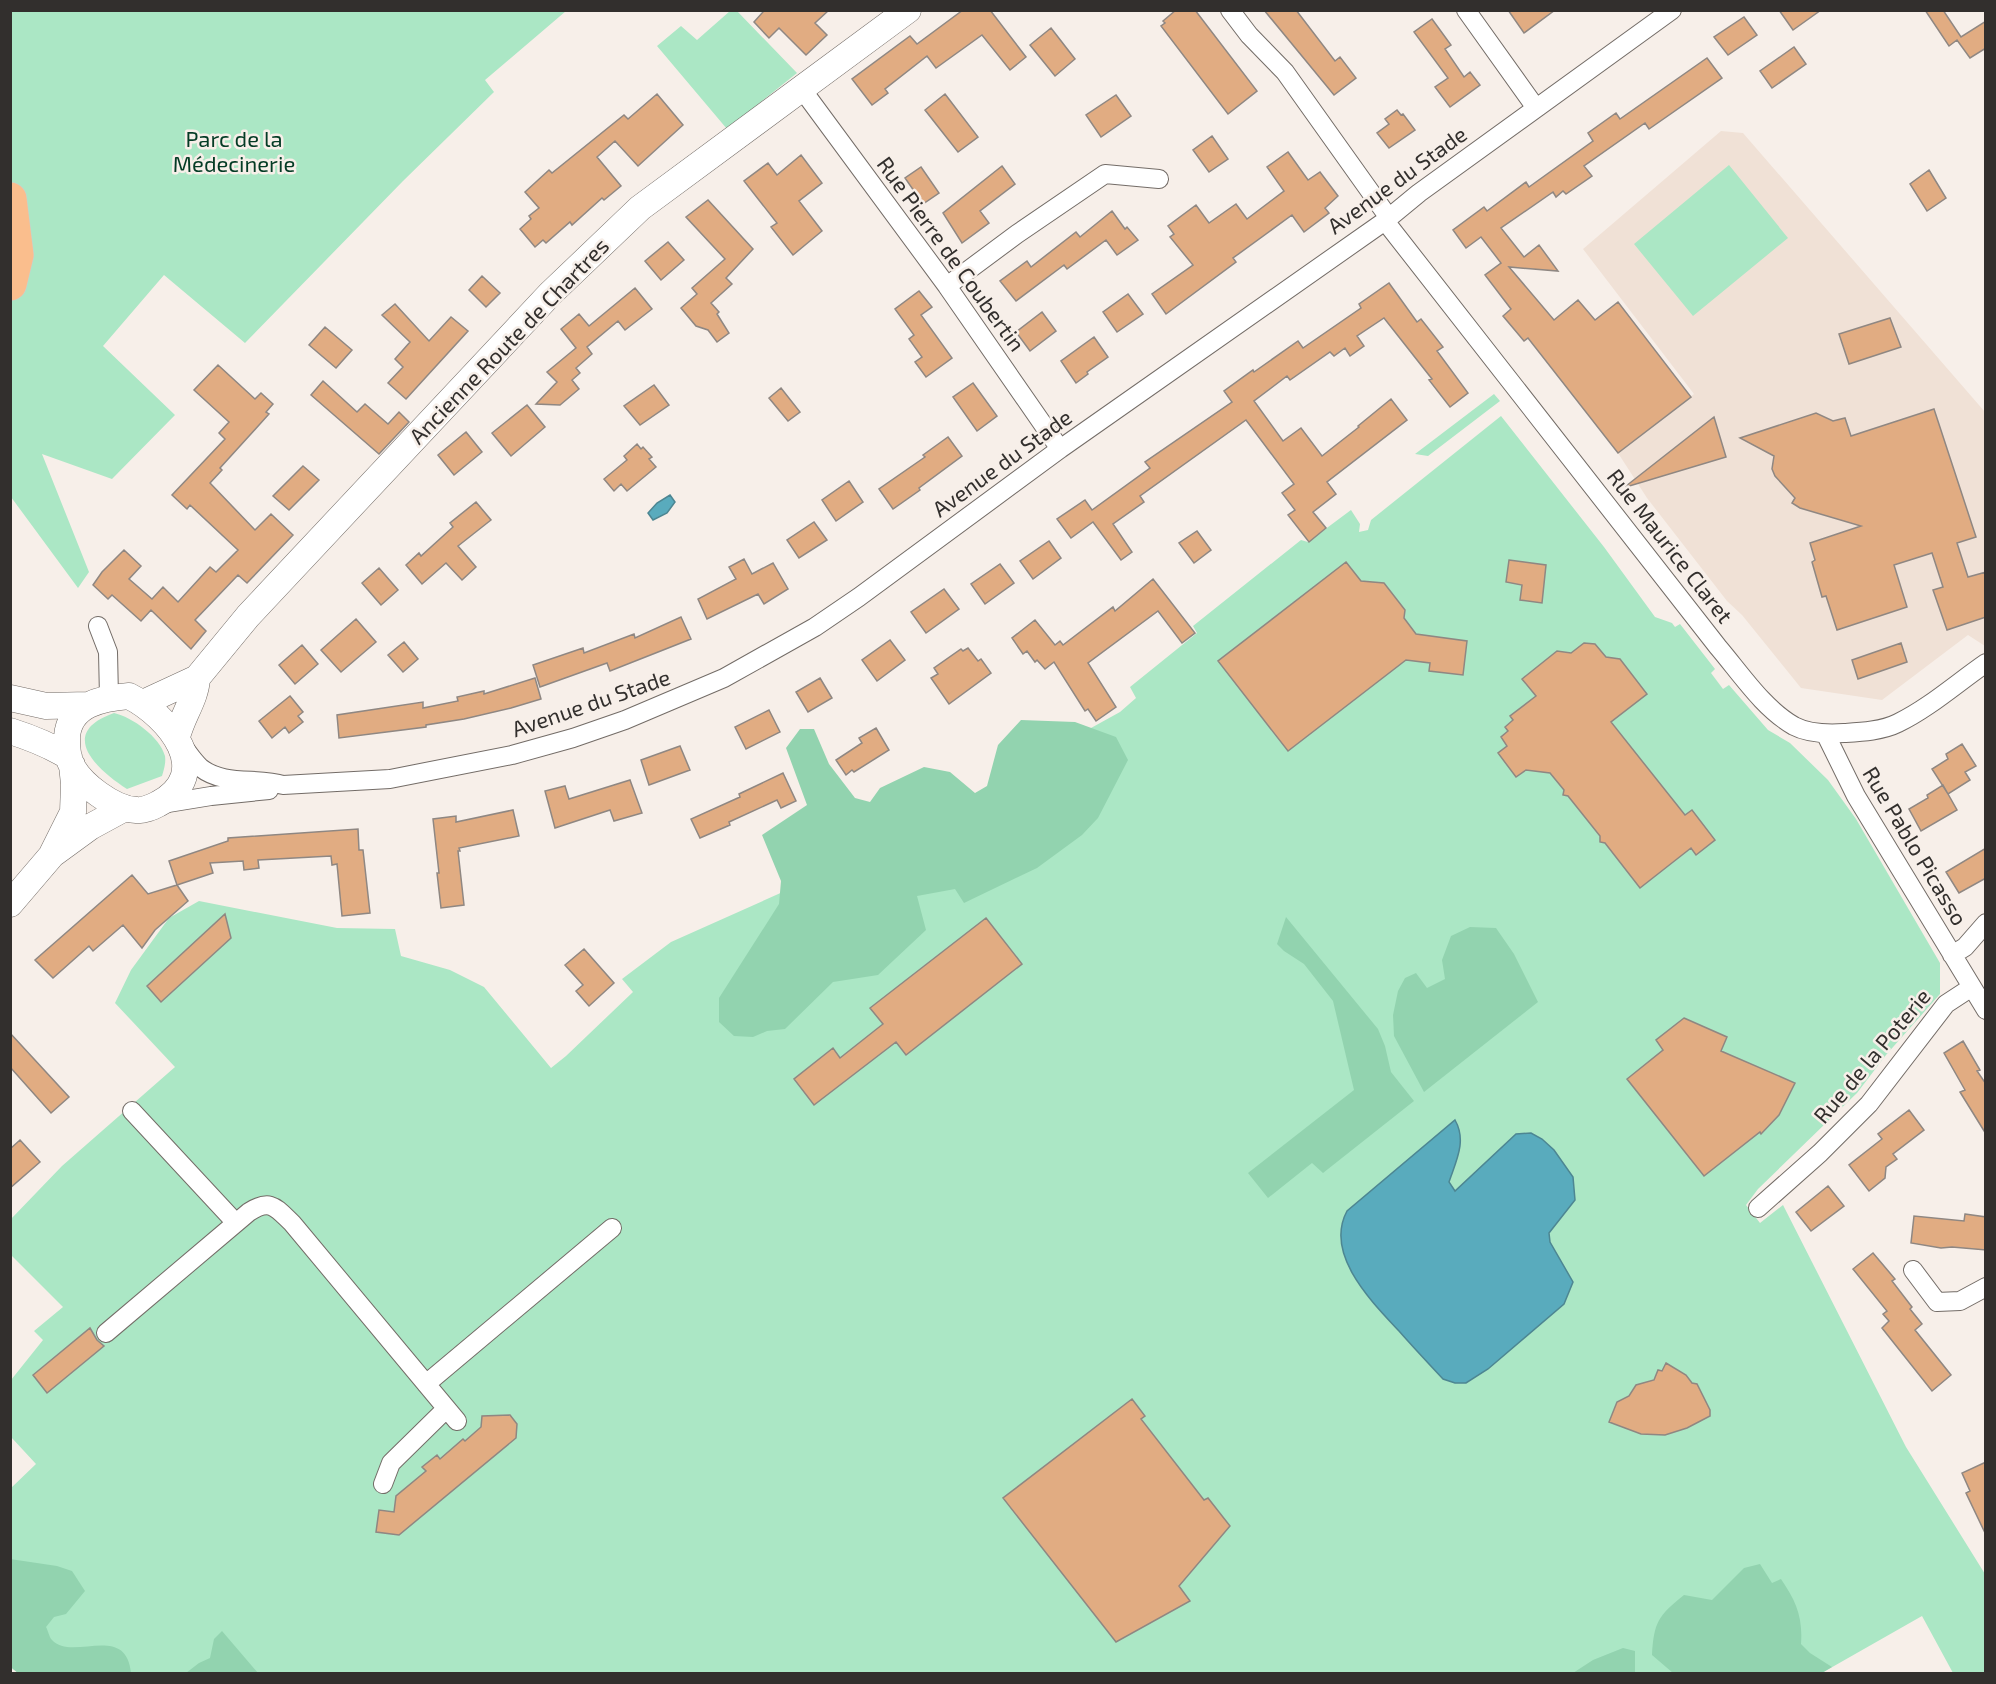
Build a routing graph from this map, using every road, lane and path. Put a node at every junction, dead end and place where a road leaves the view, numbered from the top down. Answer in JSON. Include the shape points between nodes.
{"nodes":[{"id":1,"x":908,"y":10,"type":"edge"},
{"id":2,"x":1230,"y":10,"type":"edge"},
{"id":3,"x":1466,"y":10,"type":"edge"},
{"id":4,"x":1672,"y":10,"type":"edge"},
{"id":5,"x":801,"y":88,"type":"junction"},
{"id":6,"x":1536,"y":108,"type":"junction"},
{"id":7,"x":1159,"y":179,"type":"dead end"},
{"id":8,"x":10,"y":199,"type":"edge"},
{"id":9,"x":1387,"y":219,"type":"junction"},
{"id":10,"x":10,"y":284,"type":"edge"},
{"id":11,"x":947,"y":286,"type":"junction"},
{"id":12,"x":1060,"y":449,"type":"junction"},
{"id":13,"x":98,"y":626,"type":"dead end"},
{"id":14,"x":1986,"y":663,"type":"edge"},
{"id":15,"x":197,"y":678,"type":"junction"},
{"id":16,"x":10,"y":698,"type":"edge"},
{"id":17,"x":99,"y":701,"type":"junction"},
{"id":18,"x":143,"y":703,"type":"junction"},
{"id":19,"x":10,"y":731,"type":"edge"},
{"id":20,"x":1826,"y":735,"type":"junction"},
{"id":21,"x":179,"y":740,"type":"junction"},
{"id":22,"x":70,"y":761,"type":"junction"},
{"id":23,"x":284,"y":784,"type":"junction"},
{"id":24,"x":155,"y":806,"type":"junction"},
{"id":25,"x":125,"y":808,"type":"junction"},
{"id":26,"x":51,"y":856,"type":"junction"},
{"id":27,"x":10,"y":904,"type":"edge"},
{"id":28,"x":1986,"y":923,"type":"edge"},
{"id":29,"x":1952,"y":955,"type":"junction"},
{"id":30,"x":1972,"y":987,"type":"junction"},
{"id":31,"x":1986,"y":1010,"type":"edge"},
{"id":32,"x":132,"y":1111,"type":"dead end"},
{"id":33,"x":1758,"y":1208,"type":"dead end"},
{"id":34,"x":236,"y":1223,"type":"junction"},
{"id":35,"x":612,"y":1228,"type":"dead end"},
{"id":36,"x":1913,"y":1270,"type":"dead end"},
{"id":37,"x":1986,"y":1287,"type":"edge"},
{"id":38,"x":106,"y":1333,"type":"dead end"},
{"id":39,"x":426,"y":1384,"type":"junction"},
{"id":40,"x":383,"y":1484,"type":"dead end"}],
"edges":[{"from":1,"to":5,"type":"main road","name":"Ancienne Route de Chartres"},
{"from":2,"to":9,"type":"street","name":"Rue Maurice Claret","via":[[1285,72]]},
{"from":3,"to":6,"type":"street"},
{"from":4,"to":6,"type":"street","name":"Avenue du Stade"},
{"from":5,"to":11,"type":"street","name":"Rue Pierre de Coubertin"},
{"from":5,"to":15,"type":"main road","name":"Ancienne Route de Chartres","via":[[640,208],[558,286],[256,607]]},
{"from":6,"to":9,"type":"street","name":"Avenue du Stade"},
{"from":7,"to":11,"type":"street","via":[[1104,174]]},
{"from":8,"to":10,"type":"highway","via":[[17,255]]},
{"from":9,"to":12,"type":"street","name":"Avenue du Stade"},
{"from":9,"to":20,"type":"street","name":"Rue Maurice Claret","via":[[1760,698],[1796,727]]},
{"from":11,"to":12,"type":"street","name":"Rue Pierre de Coubertin"},
{"from":12,"to":23,"type":"street","name":"Avenue du Stade","via":[[815,627],[724,678],[675,700],[573,738],[512,755],[390,779]]},
{"from":13,"to":17,"type":"street","via":[[108,652]]},
{"from":14,"to":20,"type":"street","name":"Rue Maurice Claret","via":[[1897,724]]},
{"from":15,"to":18,"type":"main road","name":"Ancienne Route de Chartres"},
{"from":15,"to":21,"type":"main road","via":[[196,691],[180,725]]},
{"from":16,"to":17,"type":"main road","via":[[75,707]]},
{"from":17,"to":18,"type":"main road","via":[[129,696]]},
{"from":17,"to":22,"type":"main road","via":[[74,717],[68,731]]},
{"from":18,"to":21,"type":"main road"},
{"from":19,"to":22,"type":"main road","via":[[36,739]]},
{"from":20,"to":29,"type":"street","name":"Rue Pablo Picasso","via":[[1856,796]]},
{"from":21,"to":23,"type":"street","name":"Avenue du Stade","via":[[204,770],[226,778]]},
{"from":21,"to":24,"type":"main road","via":[[185,772],[181,783]]},
{"from":22,"to":25,"type":"main road","via":[[80,778]]},
{"from":22,"to":26,"type":"main road","via":[[73,812]]},
{"from":23,"to":24,"type":"street","name":"Avenue du Stade","via":[[271,790]]},
{"from":24,"to":25,"type":"main road"},
{"from":25,"to":26,"type":"main road","via":[[90,827]]},
{"from":26,"to":27,"type":"main road"},
{"from":28,"to":29,"type":"street","via":[[1965,947]]},
{"from":29,"to":30,"type":"street","name":"Rue Pablo Picasso"},
{"from":30,"to":31,"type":"street","name":"Rue Pablo Picasso"},
{"from":30,"to":33,"type":"street","name":"Rue de la Poterie","via":[[1946,1004],[1869,1104]]},
{"from":32,"to":34,"type":"street"},
{"from":34,"to":38,"type":"street"},
{"from":34,"to":39,"type":"street","via":[[261,1204],[274,1206]]},
{"from":35,"to":39,"type":"street"},
{"from":36,"to":37,"type":"street","via":[[1937,1302],[1960,1301]]},
{"from":39,"to":40,"type":"street","via":[[451,1415],[391,1463]]}]}
